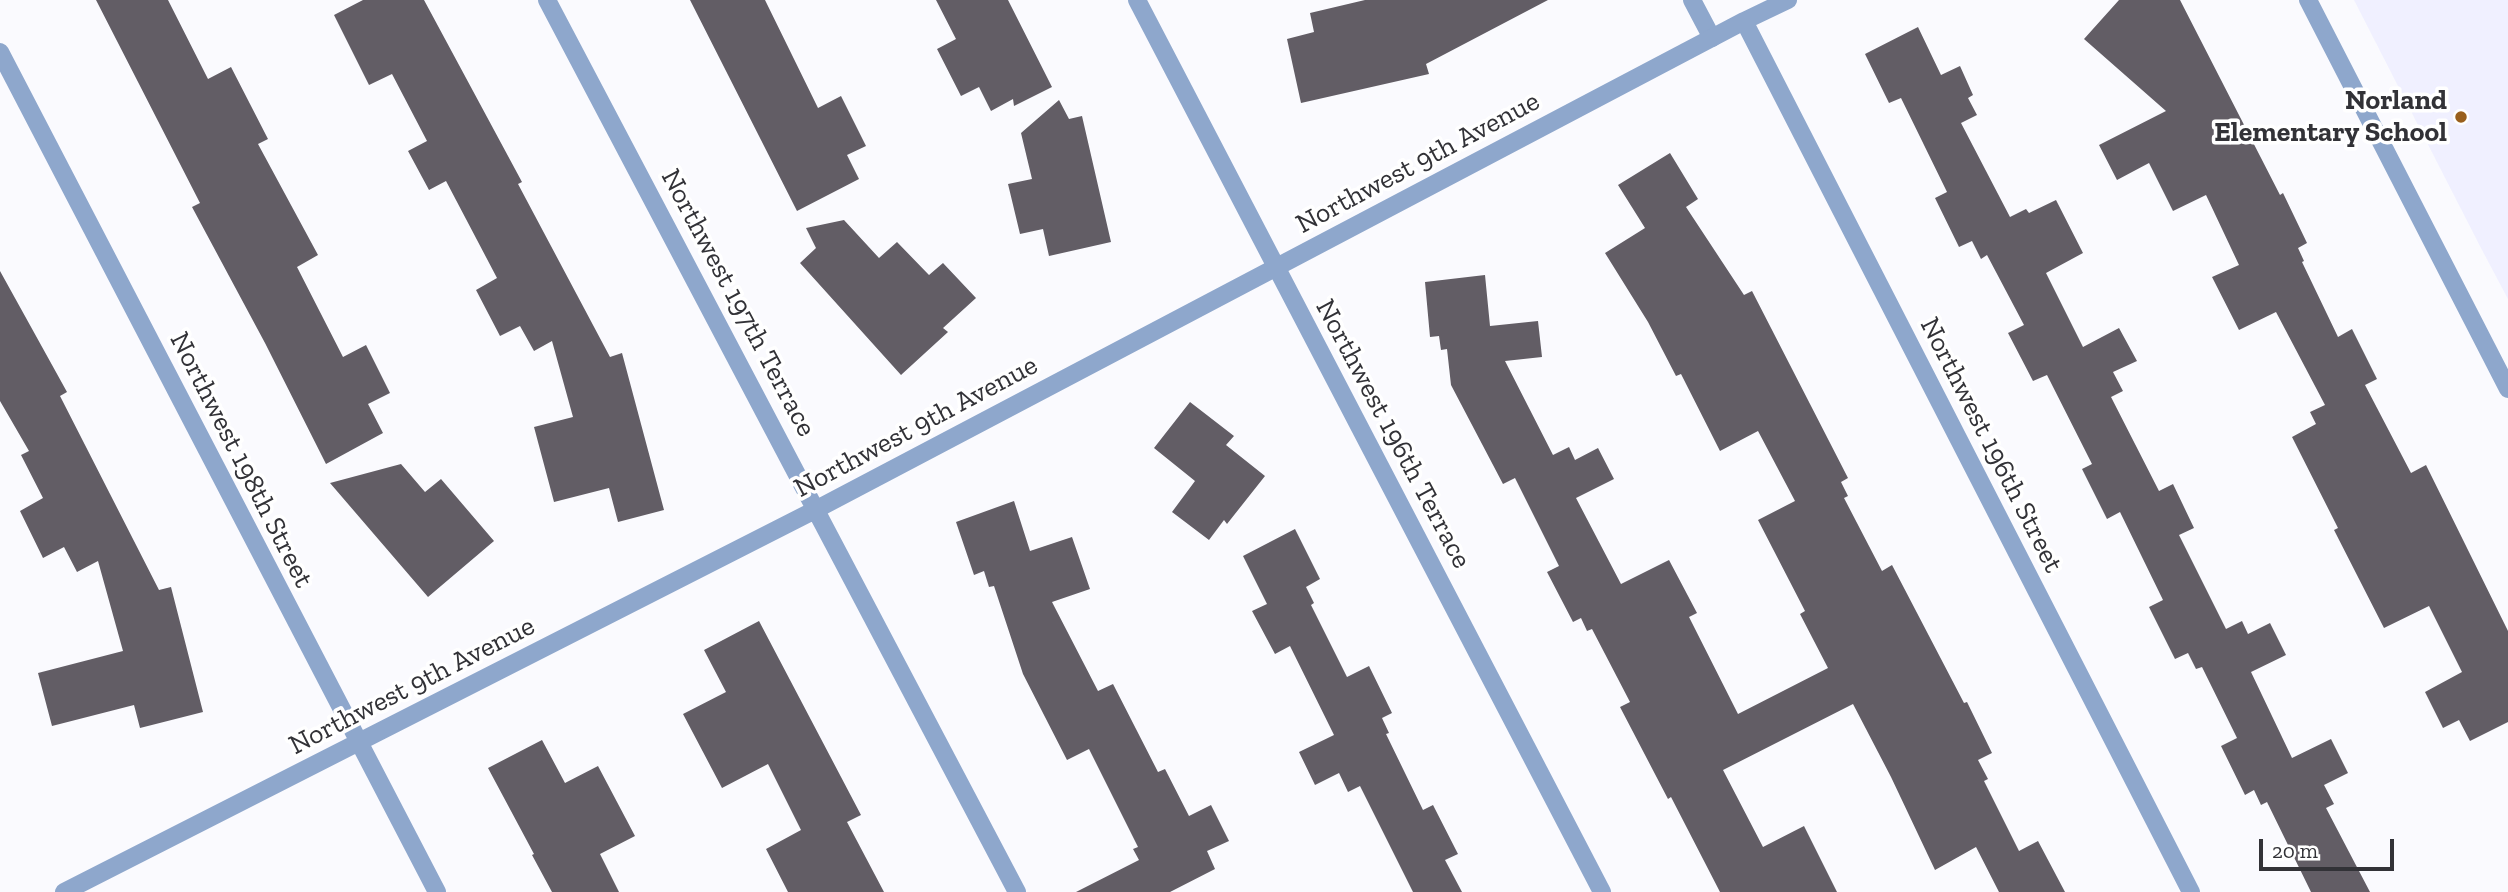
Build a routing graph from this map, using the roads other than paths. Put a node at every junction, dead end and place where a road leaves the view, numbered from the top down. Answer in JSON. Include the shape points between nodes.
{"nodes":[{"id":1,"x":547,"y":0,"type":"edge"},
{"id":2,"x":1137,"y":0,"type":"edge"},
{"id":3,"x":1692,"y":0,"type":"edge"},
{"id":4,"x":1788,"y":0,"type":"edge"},
{"id":5,"x":2308,"y":0,"type":"edge"},
{"id":6,"x":1744,"y":21,"type":"junction"},
{"id":7,"x":1712,"y":38,"type":"junction"},
{"id":8,"x":0,"y":52,"type":"edge"},
{"id":9,"x":1276,"y":268,"type":"junction"},
{"id":10,"x":2508,"y":389,"type":"edge"},
{"id":11,"x":817,"y":509,"type":"junction"},
{"id":12,"x":359,"y":743,"type":"junction"},
{"id":13,"x":64,"y":892,"type":"edge"},
{"id":14,"x":437,"y":892,"type":"edge"},
{"id":15,"x":1017,"y":892,"type":"edge"},
{"id":16,"x":1602,"y":892,"type":"edge"},
{"id":17,"x":2191,"y":892,"type":"edge"}],
"edges":[{"from":1,"to":11,"type":"street","name":"Northwest 197th Terrace"},
{"from":2,"to":9,"type":"street","name":"Northwest 196th Terrace"},
{"from":3,"to":7,"type":"street"},
{"from":4,"to":6,"type":"street","name":"Northwest 9th Avenue"},
{"from":5,"to":10,"type":"street"},
{"from":6,"to":7,"type":"street","name":"Northwest 9th Avenue"},
{"from":6,"to":17,"type":"street","name":"Northwest 196th Street"},
{"from":7,"to":9,"type":"street","name":"Northwest 9th Avenue"},
{"from":8,"to":12,"type":"street","name":"Northwest 198th Street"},
{"from":9,"to":11,"type":"street","name":"Northwest 9th Avenue"},
{"from":9,"to":16,"type":"street","name":"Northwest 196th Terrace"},
{"from":11,"to":12,"type":"street","name":"Northwest 9th Avenue"},
{"from":11,"to":15,"type":"street","name":"Northwest 197th Terrace"},
{"from":12,"to":13,"type":"street","name":"Northwest 9th Avenue"},
{"from":12,"to":14,"type":"street","name":"Northwest 198th Street"}]}
